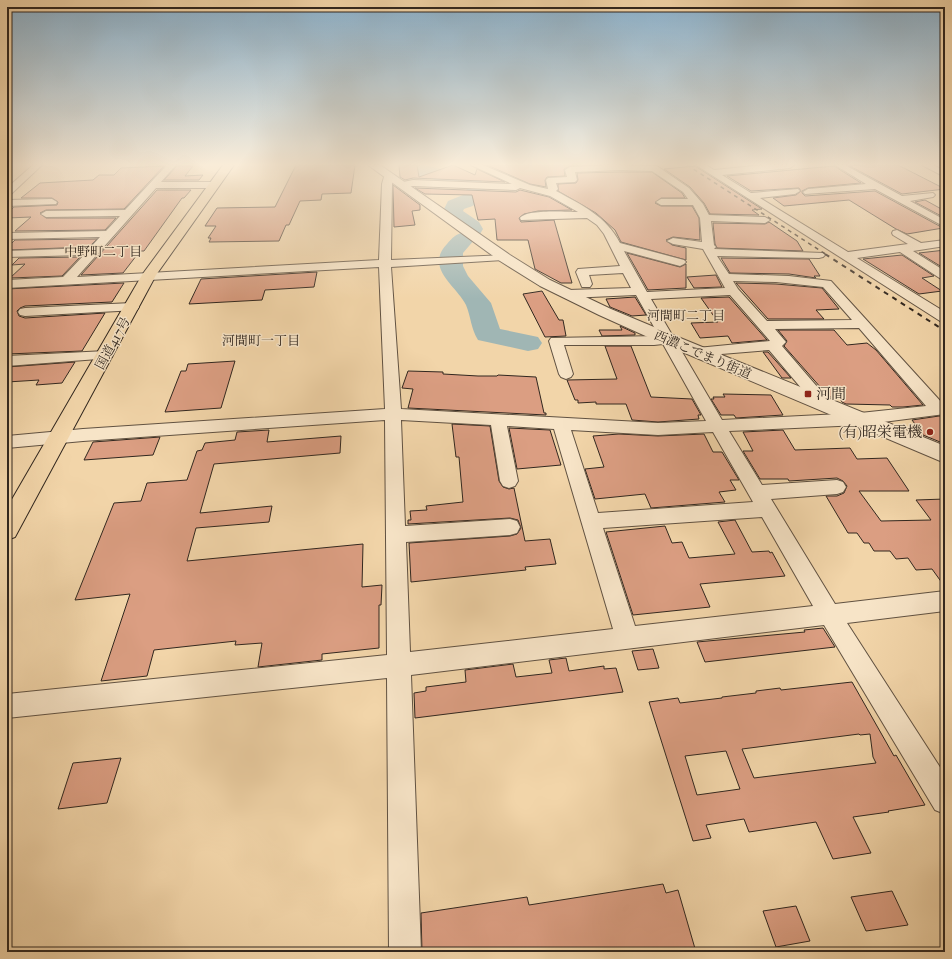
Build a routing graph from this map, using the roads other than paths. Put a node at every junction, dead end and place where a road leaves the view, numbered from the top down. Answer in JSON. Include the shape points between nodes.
{"nodes":[{"id":1,"x":130,"y":210,"type":"edge"},
{"id":2,"x":196,"y":210,"type":"edge"},
{"id":3,"x":386,"y":210,"type":"edge"},
{"id":4,"x":436,"y":210,"type":"edge"},
{"id":5,"x":582,"y":210,"type":"edge"},
{"id":6,"x":700,"y":210,"type":"edge"},
{"id":7,"x":772,"y":210,"type":"edge"},
{"id":8,"x":920,"y":210,"type":"edge"},
{"id":9,"x":127,"y":213,"type":"junction"},
{"id":10,"x":46,"y":214,"type":"dead end"},
{"id":11,"x":589,"y":215,"type":"junction"},
{"id":12,"x":525,"y":218,"type":"dead end"},
{"id":13,"x":705,"y":218,"type":"junction"},
{"id":14,"x":764,"y":220,"type":"dead end"},
{"id":15,"x":945,"y":224,"type":"edge"},
{"id":16,"x":898,"y":233,"type":"dead end"},
{"id":17,"x":108,"y":234,"type":"junction"},
{"id":18,"x":7,"y":236,"type":"edge"},
{"id":19,"x":673,"y":241,"type":"dead end"},
{"id":20,"x":945,"y":243,"type":"edge"},
{"id":21,"x":614,"y":245,"type":"junction"},
{"id":22,"x":920,"y":246,"type":"junction"},
{"id":23,"x":903,"y":249,"type":"junction"},
{"id":24,"x":710,"y":250,"type":"junction"},
{"id":25,"x":92,"y":251,"type":"junction"},
{"id":26,"x":7,"y":254,"type":"edge"},
{"id":27,"x":819,"y":255,"type":"dead end"},
{"id":28,"x":846,"y":256,"type":"junction"},
{"id":29,"x":503,"y":257,"type":"junction"},
{"id":30,"x":680,"y":262,"type":"dead end"},
{"id":31,"x":385,"y":263,"type":"junction"},
{"id":32,"x":627,"y":269,"type":"junction"},
{"id":33,"x":149,"y":275,"type":"junction"},
{"id":34,"x":945,"y":276,"type":"edge"},
{"id":35,"x":725,"y":278,"type":"junction"},
{"id":36,"x":66,"y":281,"type":"junction"},
{"id":37,"x":7,"y":284,"type":"edge"},
{"id":38,"x":586,"y":284,"type":"dead end"},
{"id":39,"x":733,"y":291,"type":"junction"},
{"id":40,"x":568,"y":294,"type":"junction"},
{"id":41,"x":641,"y":294,"type":"junction"},
{"id":42,"x":132,"y":307,"type":"junction"},
{"id":43,"x":25,"y":312,"type":"dead end"},
{"id":44,"x":945,"y":318,"type":"edge"},
{"id":45,"x":862,"y":324,"type":"junction"},
{"id":46,"x":763,"y":325,"type":"junction"},
{"id":47,"x":667,"y":339,"type":"junction"},
{"id":48,"x":773,"y":345,"type":"junction"},
{"id":49,"x":697,"y":352,"type":"junction"},
{"id":50,"x":106,"y":355,"type":"junction"},
{"id":51,"x":7,"y":361,"type":"edge"},
{"id":52,"x":566,"y":374,"type":"dead end"},
{"id":53,"x":824,"y":404,"type":"junction"},
{"id":54,"x":942,"y":410,"type":"edge"},
{"id":55,"x":393,"y":414,"type":"junction"},
{"id":56,"x":860,"y":419,"type":"junction"},
{"id":57,"x":498,"y":420,"type":"junction"},
{"id":58,"x":561,"y":424,"type":"junction"},
{"id":59,"x":718,"y":427,"type":"junction"},
{"id":60,"x":59,"y":437,"type":"junction"},
{"id":61,"x":7,"y":442,"type":"edge"},
{"id":62,"x":945,"y":455,"type":"edge"},
{"id":63,"x":509,"y":481,"type":"dead end"},
{"id":64,"x":837,"y":487,"type":"dead end"},
{"id":65,"x":762,"y":501,"type":"junction"},
{"id":66,"x":591,"y":521,"type":"junction"},
{"id":67,"x":510,"y":527,"type":"dead end"},
{"id":68,"x":7,"y":530,"type":"edge"},
{"id":69,"x":395,"y":535,"type":"junction"},
{"id":70,"x":945,"y":601,"type":"edge"},
{"id":71,"x":830,"y":615,"type":"junction"},
{"id":72,"x":627,"y":638,"type":"junction"},
{"id":73,"x":398,"y":665,"type":"junction"},
{"id":74,"x":7,"y":706,"type":"edge"},
{"id":75,"x":945,"y":800,"type":"edge"},
{"id":76,"x":405,"y":952,"type":"edge"}],
"edges":[{"from":1,"to":9,"type":"street"},
{"from":2,"to":33,"type":"highway","name":"国道417号"},
{"from":3,"to":31,"type":"street"},
{"from":4,"to":29,"type":"street","name":"西濃こでまり街道"},
{"from":5,"to":11,"type":"street"},
{"from":6,"to":13,"type":"street"},
{"from":7,"to":28,"type":"street"},
{"from":8,"to":15,"type":"street"},
{"from":9,"to":10,"type":"street"},
{"from":9,"to":17,"type":"street"},
{"from":11,"to":12,"type":"street"},
{"from":11,"to":21,"type":"street","via":[[601,223]]},
{"from":13,"to":14,"type":"street"},
{"from":13,"to":24,"type":"street"},
{"from":16,"to":22,"type":"street"},
{"from":17,"to":18,"type":"street"},
{"from":17,"to":25,"type":"street"},
{"from":19,"to":24,"type":"street"},
{"from":20,"to":22,"type":"street"},
{"from":21,"to":30,"type":"street"},
{"from":21,"to":32,"type":"street"},
{"from":22,"to":23,"type":"street"},
{"from":23,"to":28,"type":"street"},
{"from":23,"to":34,"type":"street"},
{"from":24,"to":27,"type":"street"},
{"from":24,"to":35,"type":"street"},
{"from":25,"to":26,"type":"street"},
{"from":25,"to":36,"type":"street"},
{"from":28,"to":44,"type":"street"},
{"from":29,"to":31,"type":"street"},
{"from":29,"to":40,"type":"street","name":"西濃こでまり街道"},
{"from":31,"to":33,"type":"street"},
{"from":31,"to":55,"type":"street"},
{"from":32,"to":38,"type":"street","via":[[582,272]]},
{"from":32,"to":41,"type":"street"},
{"from":33,"to":36,"type":"street"},
{"from":33,"to":42,"type":"highway","name":"国道417号"},
{"from":35,"to":39,"type":"street"},
{"from":35,"to":45,"type":"street","via":[[765,277],[827,284]]},
{"from":36,"to":37,"type":"street"},
{"from":39,"to":41,"type":"street"},
{"from":39,"to":46,"type":"street"},
{"from":40,"to":41,"type":"street"},
{"from":40,"to":47,"type":"street","name":"西濃こでまり街道"},
{"from":41,"to":47,"type":"street"},
{"from":42,"to":43,"type":"street"},
{"from":42,"to":50,"type":"highway","name":"国道417号"},
{"from":45,"to":46,"type":"street"},
{"from":45,"to":54,"type":"street"},
{"from":46,"to":48,"type":"street","via":[[778,342]]},
{"from":47,"to":49,"type":"street","name":"西濃こでまり街道"},
{"from":47,"to":52,"type":"street","via":[[654,342],[556,341]]},
{"from":47,"to":59,"type":"street"},
{"from":48,"to":49,"type":"street"},
{"from":48,"to":53,"type":"street"},
{"from":49,"to":53,"type":"street","name":"西濃こでまり街道"},
{"from":50,"to":51,"type":"street"},
{"from":50,"to":60,"type":"highway","name":"国道417号"},
{"from":53,"to":56,"type":"street","name":"西濃こでまり街道"},
{"from":54,"to":56,"type":"street"},
{"from":55,"to":57,"type":"street"},
{"from":55,"to":60,"type":"street"},
{"from":55,"to":69,"type":"street"},
{"from":56,"to":59,"type":"street"},
{"from":56,"to":62,"type":"street","name":"西濃こでまり街道"},
{"from":57,"to":58,"type":"street"},
{"from":57,"to":63,"type":"street"},
{"from":58,"to":59,"type":"street","via":[[658,429]]},
{"from":58,"to":66,"type":"street"},
{"from":59,"to":65,"type":"street"},
{"from":60,"to":61,"type":"street"},
{"from":60,"to":68,"type":"highway","name":"国道417号"},
{"from":64,"to":65,"type":"street"},
{"from":65,"to":66,"type":"street"},
{"from":65,"to":71,"type":"street"},
{"from":66,"to":72,"type":"street"},
{"from":67,"to":69,"type":"street"},
{"from":69,"to":73,"type":"street"},
{"from":70,"to":71,"type":"street"},
{"from":71,"to":72,"type":"street"},
{"from":71,"to":75,"type":"street"},
{"from":72,"to":73,"type":"street"},
{"from":73,"to":74,"type":"street"},
{"from":73,"to":76,"type":"street"}]}
